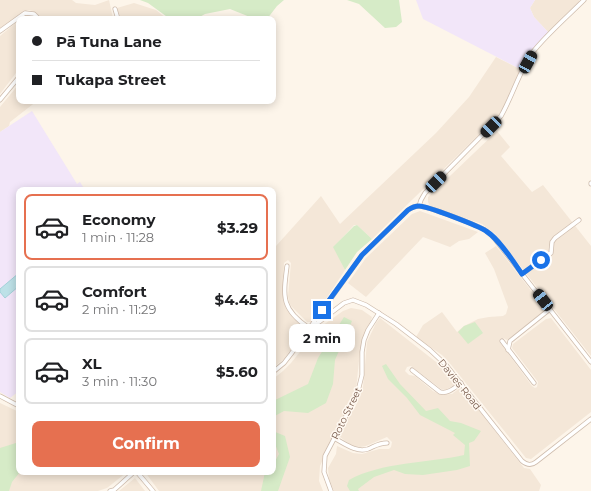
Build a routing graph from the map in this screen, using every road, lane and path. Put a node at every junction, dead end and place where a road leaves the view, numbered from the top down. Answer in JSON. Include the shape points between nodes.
{"nodes":[{"id":1,"x":584,"y":0,"type":"edge"},
{"id":2,"x":115,"y":9,"type":"dead end"},
{"id":3,"x":21,"y":16,"type":"edge"},
{"id":4,"x":36,"y":16,"type":"edge"},
{"id":5,"x":117,"y":16,"type":"edge"},
{"id":6,"x":16,"y":19,"type":"edge"},
{"id":7,"x":0,"y":31,"type":"edge"},
{"id":8,"x":16,"y":80,"type":"edge"},
{"id":9,"x":0,"y":100,"type":"edge"},
{"id":10,"x":419,"y":206,"type":"junction"},
{"id":11,"x":579,"y":220,"type":"dead end"},
{"id":12,"x":286,"y":266,"type":"dead end"},
{"id":13,"x":522,"y":274,"type":"junction"},
{"id":14,"x":550,"y":309,"type":"junction"},
{"id":15,"x":379,"y":313,"type":"junction"},
{"id":16,"x":314,"y":322,"type":"junction"},
{"id":17,"x":309,"y":328,"type":"junction"},
{"id":18,"x":502,"y":341,"type":"dead end"},
{"id":19,"x":508,"y":350,"type":"junction"},
{"id":20,"x":591,"y":362,"type":"edge"},
{"id":21,"x":276,"y":370,"type":"edge"},
{"id":22,"x":412,"y":370,"type":"dead end"},
{"id":23,"x":461,"y":383,"type":"junction"},
{"id":24,"x":534,"y":383,"type":"dead end"},
{"id":25,"x":0,"y":396,"type":"edge"},
{"id":26,"x":16,"y":404,"type":"edge"},
{"id":27,"x":591,"y":419,"type":"edge"},
{"id":28,"x":334,"y":438,"type":"junction"},
{"id":29,"x":387,"y":443,"type":"dead end"},
{"id":30,"x":131,"y":475,"type":"edge"},
{"id":31,"x":140,"y":475,"type":"edge"},
{"id":32,"x":110,"y":491,"type":"edge"},
{"id":33,"x":152,"y":491,"type":"edge"},
{"id":34,"x":331,"y":491,"type":"edge"}],
"edges":[{"from":1,"to":10,"type":"street","via":[[532,54],[501,116],[425,193]]},
{"from":2,"to":5,"type":"street"},
{"from":3,"to":4,"type":"street","via":[[25,13]]},
{"from":6,"to":7,"type":"street"},
{"from":8,"to":9,"type":"street"},
{"from":10,"to":13,"type":"street","via":[[486,230]]},
{"from":10,"to":16,"type":"street","via":[[408,210],[362,255]]},
{"from":11,"to":13,"type":"street","via":[[555,238],[551,253]]},
{"from":12,"to":17,"type":"street","via":[[285,301],[288,309]]},
{"from":13,"to":14,"type":"street"},
{"from":14,"to":19,"type":"street","via":[[510,341]]},
{"from":14,"to":20,"type":"street"},
{"from":15,"to":16,"type":"street","name":"Davies Road","via":[[362,302],[353,300],[339,306],[316,324]]},
{"from":15,"to":23,"type":"street","name":"Davies Road","via":[[439,357]]},
{"from":15,"to":28,"type":"street","name":"Roto Street","via":[[364,340],[362,375],[357,395]]},
{"from":16,"to":17,"type":"street"},
{"from":17,"to":21,"type":"street","via":[[284,363]]},
{"from":18,"to":19,"type":"street"},
{"from":19,"to":24,"type":"street"},
{"from":22,"to":23,"type":"street","via":[[440,392],[444,393]]},
{"from":23,"to":27,"type":"street","name":"Davies Road","via":[[526,464],[532,465]]},
{"from":25,"to":26,"type":"street"},
{"from":28,"to":29,"type":"street","via":[[361,450]]},
{"from":28,"to":34,"type":"street","name":"Roto Street","via":[[325,456],[324,468]]},
{"from":30,"to":32,"type":"street"},
{"from":31,"to":33,"type":"street"}]}
